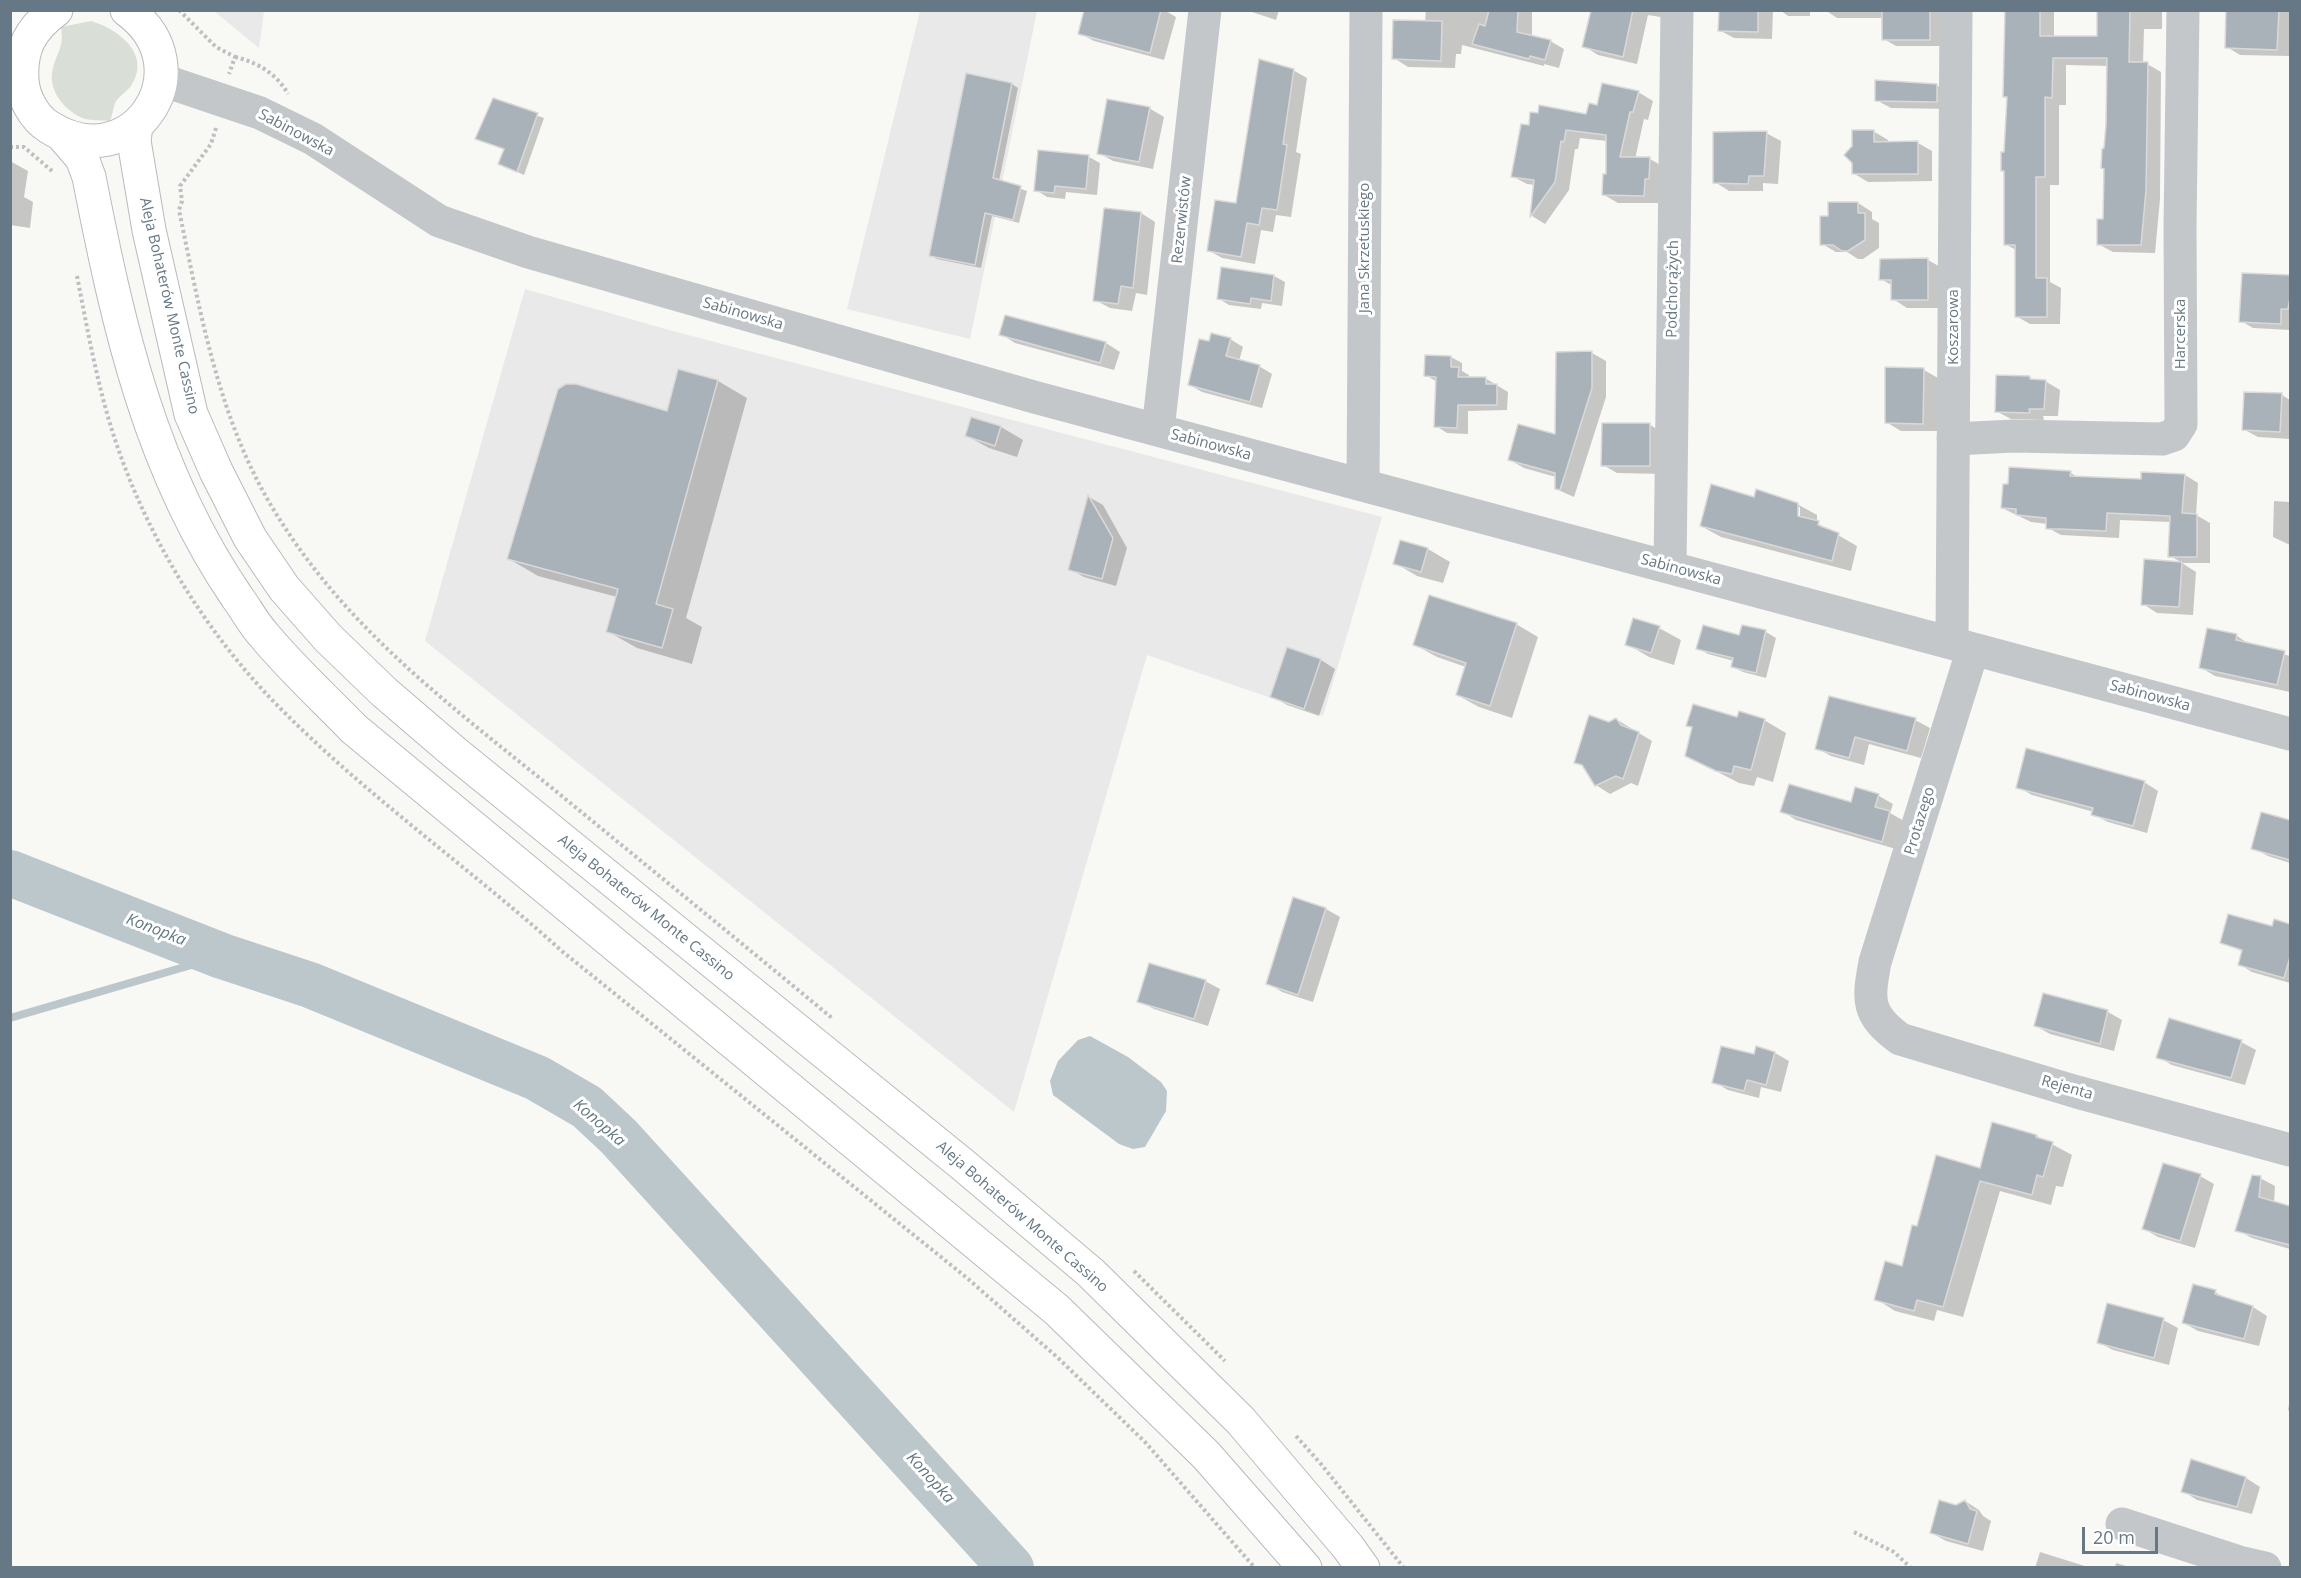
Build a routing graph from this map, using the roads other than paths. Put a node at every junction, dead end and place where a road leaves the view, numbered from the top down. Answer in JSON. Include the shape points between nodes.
{"nodes":[{"id":1,"x":56,"y":10,"type":"edge"},
{"id":2,"x":127,"y":10,"type":"edge"},
{"id":3,"x":1205,"y":10,"type":"edge"},
{"id":4,"x":1366,"y":10,"type":"edge"},
{"id":5,"x":1677,"y":10,"type":"edge"},
{"id":6,"x":1956,"y":10,"type":"edge"},
{"id":7,"x":2182,"y":10,"type":"edge"},
{"id":8,"x":162,"y":80,"type":"junction"},
{"id":9,"x":16,"y":87,"type":"edge"},
{"id":10,"x":136,"y":126,"type":"junction"},
{"id":11,"x":63,"y":136,"type":"junction"},
{"id":12,"x":1158,"y":430,"type":"junction"},
{"id":13,"x":1953,"y":439,"type":"junction"},
{"id":14,"x":1364,"y":485,"type":"junction"},
{"id":15,"x":1670,"y":567,"type":"junction"},
{"id":16,"x":1962,"y":646,"type":"junction"},
{"id":17,"x":2290,"y":734,"type":"edge"},
{"id":18,"x":1869,"y":993,"type":"joint"},
{"id":19,"x":2290,"y":1150,"type":"edge"},
{"id":20,"x":2122,"y":1524,"type":"dead end"},
{"id":21,"x":1305,"y":1568,"type":"edge"},
{"id":22,"x":1363,"y":1568,"type":"edge"},
{"id":23,"x":2265,"y":1568,"type":"edge"}],
"edges":[{"from":1,"to":9,"type":"main road","via":[[41,21],[28,40]]},
{"from":2,"to":8,"type":"main road","via":[[154,38]]},
{"from":3,"to":12,"type":"street","name":"Rezerwistów"},
{"from":4,"to":14,"type":"street","name":"Jana Skrzetuskiego"},
{"from":5,"to":15,"type":"street","name":"Podchorążych"},
{"from":6,"to":13,"type":"street","name":"Koszarowa"},
{"from":7,"to":13,"type":"street","name":"Harcerska","via":[[2181,424],[2174,435],[2162,439]]},
{"from":8,"to":10,"type":"main road","via":[[157,98]]},
{"from":8,"to":12,"type":"street","name":"Sabinowska","via":[[260,113],[313,139],[439,221],[528,252]]},
{"from":9,"to":11,"type":"main road","via":[[44,124]]},
{"from":10,"to":11,"type":"main road","via":[[101,141]]},
{"from":10,"to":22,"type":"main road","name":"Aleja Bohaterów Monte Cassino","via":[[134,141],[149,230],[191,414],[250,538],[284,588],[328,638],[454,753],[962,1164],[1090,1273],[1241,1421]]},
{"from":11,"to":21,"type":"main road","via":[[82,158],[89,177],[126,345],[151,428],[177,493],[213,561],[263,634],[354,729],[1057,1310],[1206,1455]]},
{"from":12,"to":14,"type":"street","name":"Sabinowska"},
{"from":13,"to":16,"type":"street","name":"Koszarowa"},
{"from":14,"to":15,"type":"street","name":"Sabinowska"},
{"from":15,"to":16,"type":"street","name":"Sabinowska"},
{"from":16,"to":17,"type":"street","name":"Sabinowska"},
{"from":16,"to":18,"type":"street","name":"Protazego"},
{"from":18,"to":19,"type":"street","name":"Rejenta","via":[[1875,1014],[1900,1039]]},
{"from":20,"to":23,"type":"street"}]}
